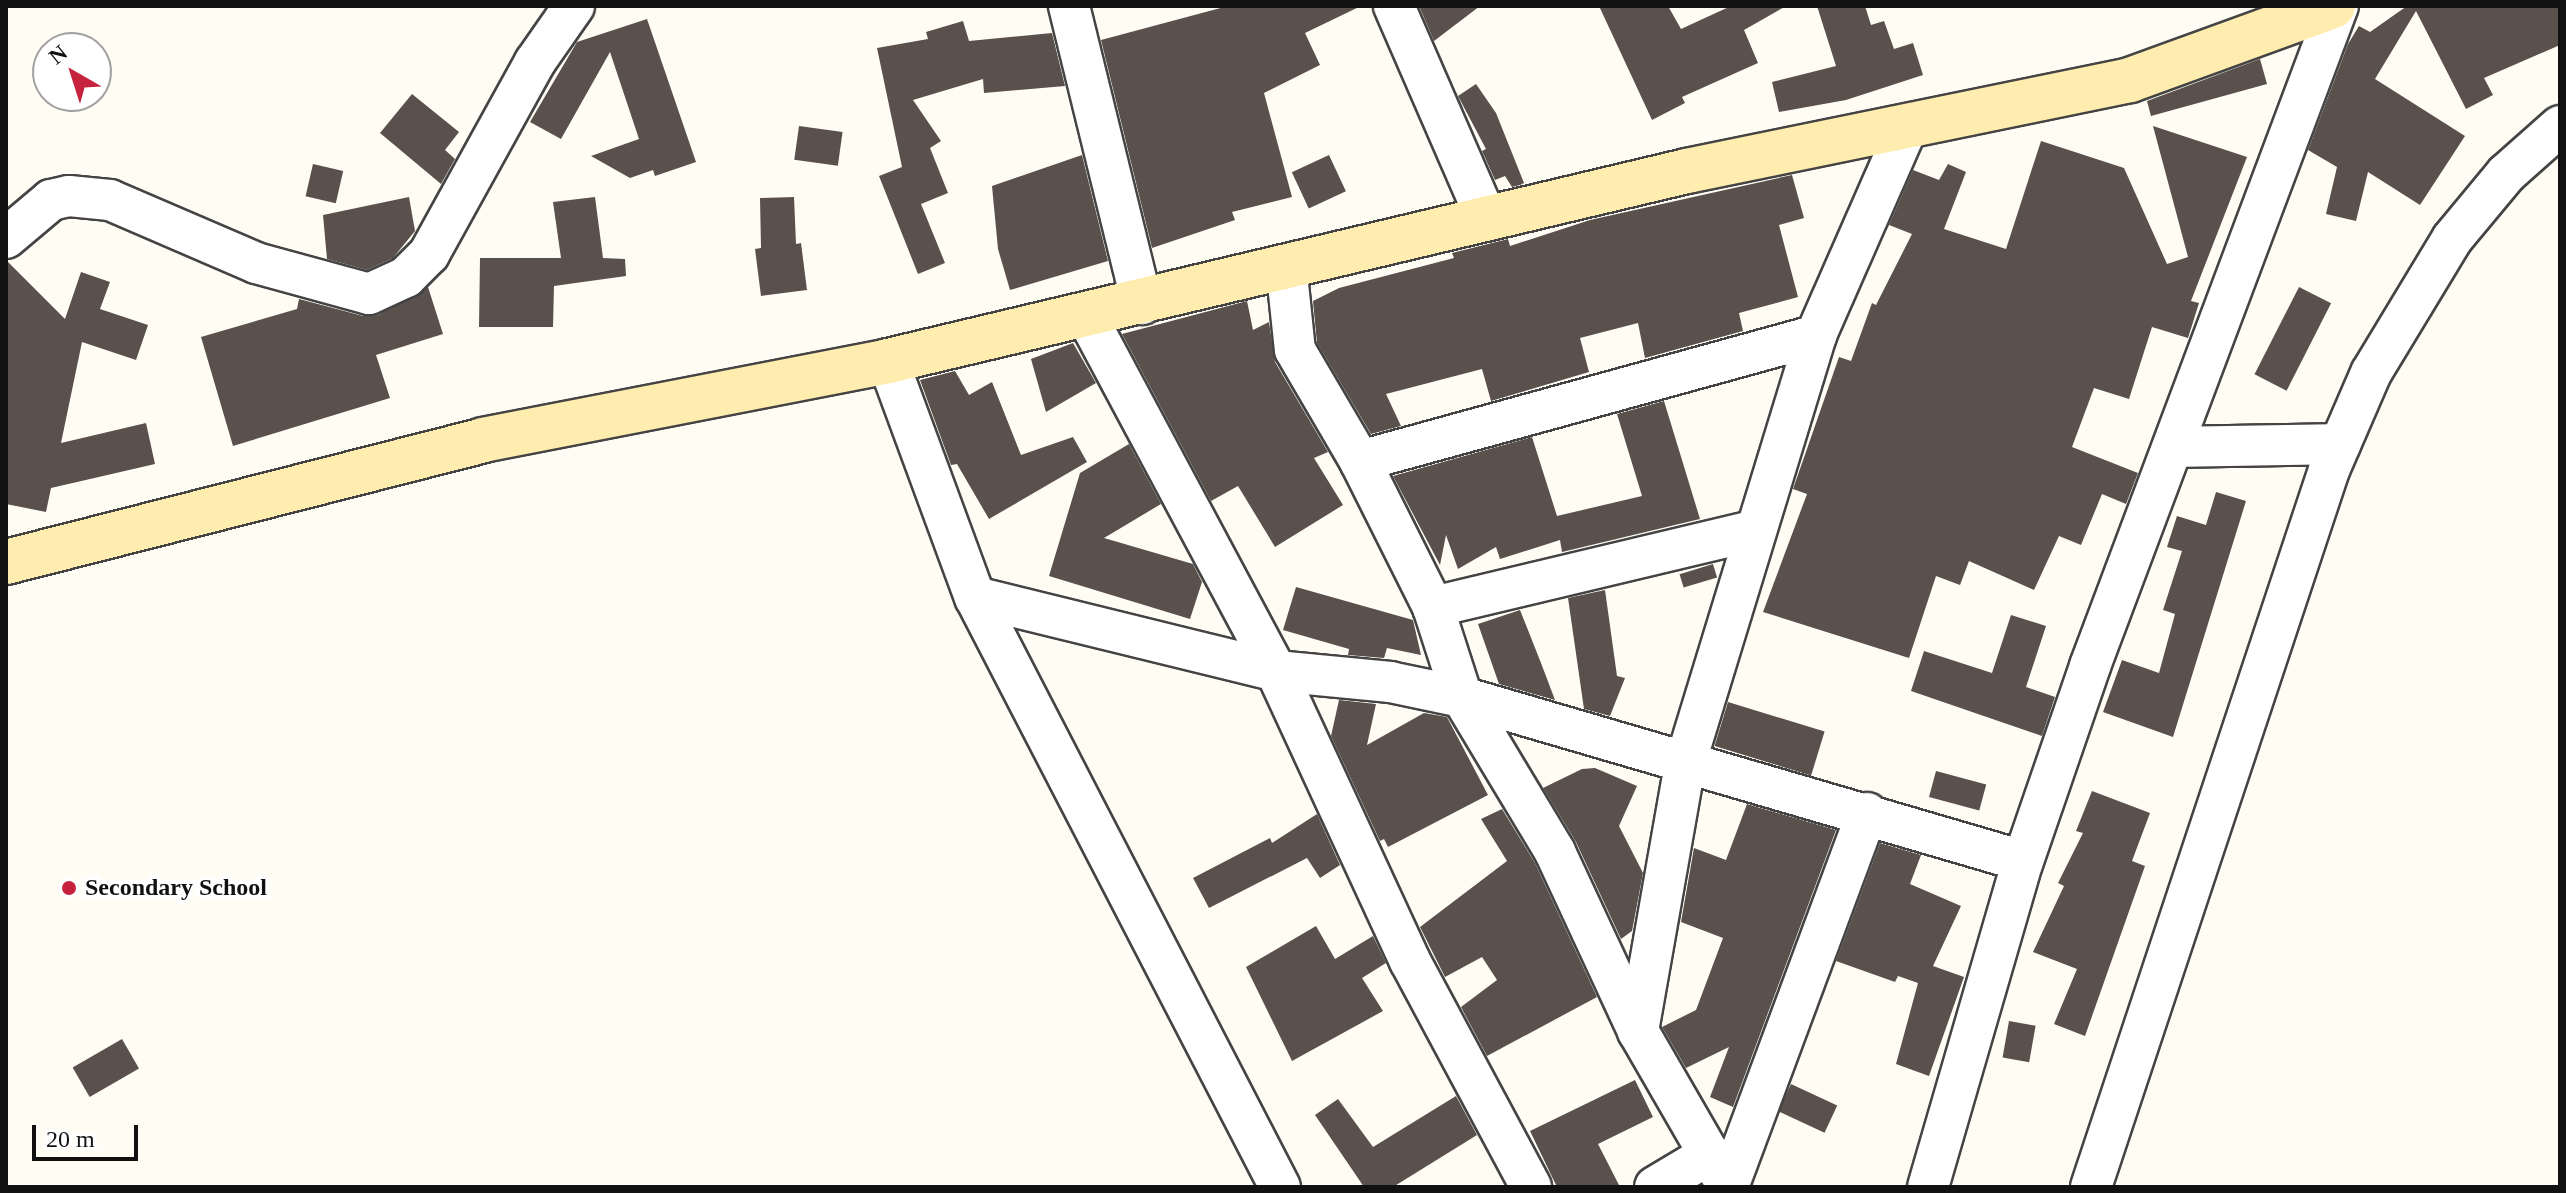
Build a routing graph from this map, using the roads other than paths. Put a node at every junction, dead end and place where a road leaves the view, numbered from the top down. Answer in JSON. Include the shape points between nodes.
{"nodes":[{"id":1,"x":574,"y":6,"type":"edge"},
{"id":2,"x":1069,"y":6,"type":"edge"},
{"id":3,"x":1394,"y":6,"type":"edge"},
{"id":4,"x":2335,"y":6,"type":"edge"},
{"id":5,"x":2560,"y":126,"type":"edge"},
{"id":6,"x":1907,"y":128,"type":"junction"},
{"id":7,"x":1487,"y":220,"type":"junction"},
{"id":8,"x":6,"y":238,"type":"edge"},
{"id":9,"x":1286,"y":265,"type":"junction"},
{"id":10,"x":1142,"y":304,"type":"junction"},
{"id":11,"x":1087,"y":317,"type":"junction"},
{"id":12,"x":1816,"y":335,"type":"junction"},
{"id":13,"x":888,"y":361,"type":"junction"},
{"id":14,"x":2340,"y":444,"type":"junction"},
{"id":15,"x":2175,"y":447,"type":"junction"},
{"id":16,"x":1360,"y":461,"type":"junction"},
{"id":17,"x":1755,"y":530,"type":"junction"},
{"id":18,"x":9,"y":557,"type":"edge"},
{"id":19,"x":975,"y":597,"type":"junction"},
{"id":20,"x":1433,"y":607,"type":"junction"},
{"id":21,"x":1276,"y":671,"type":"junction"},
{"id":22,"x":1462,"y":697,"type":"junction"},
{"id":23,"x":1685,"y":764,"type":"junction"},
{"id":24,"x":1867,"y":813,"type":"junction"},
{"id":25,"x":2023,"y":861,"type":"junction"},
{"id":26,"x":1638,"y":1031,"type":"junction"},
{"id":27,"x":1722,"y":1176,"type":"edge"},
{"id":28,"x":2086,"y":1186,"type":"edge"},
{"id":29,"x":1280,"y":1187,"type":"edge"},
{"id":30,"x":1531,"y":1187,"type":"edge"},
{"id":31,"x":1655,"y":1187,"type":"edge"},
{"id":32,"x":1928,"y":1187,"type":"edge"}],
"edges":[{"from":1,"to":8,"type":"street","via":[[535,62],[429,254],[406,277],[369,294],[256,263],[110,200],[51,200]]},
{"from":2,"to":10,"type":"street"},
{"from":3,"to":7,"type":"street"},
{"from":4,"to":6,"type":"main road","via":[[2130,80]]},
{"from":4,"to":15,"type":"street"},
{"from":5,"to":14,"type":"street","via":[[2506,174],[2452,239],[2371,373]]},
{"from":6,"to":7,"type":"main road","via":[[1687,171]]},
{"from":6,"to":12,"type":"street"},
{"from":7,"to":9,"type":"main road"},
{"from":9,"to":10,"type":"main road"},
{"from":9,"to":16,"type":"street","via":[[1295,350]]},
{"from":10,"to":11,"type":"main road"},
{"from":11,"to":13,"type":"main road"},
{"from":11,"to":21,"type":"street"},
{"from":12,"to":16,"type":"street"},
{"from":12,"to":17,"type":"street"},
{"from":13,"to":18,"type":"main road","via":[[483,440]]},
{"from":13,"to":19,"type":"street"},
{"from":14,"to":15,"type":"street"},
{"from":14,"to":28,"type":"street"},
{"from":15,"to":25,"type":"street","via":[[2090,666]]},
{"from":16,"to":20,"type":"street"},
{"from":17,"to":20,"type":"street"},
{"from":17,"to":23,"type":"street"},
{"from":19,"to":21,"type":"street"},
{"from":19,"to":29,"type":"street"},
{"from":20,"to":22,"type":"street"},
{"from":21,"to":22,"type":"street","via":[[1390,682]]},
{"from":21,"to":30,"type":"street","via":[[1410,961]]},
{"from":22,"to":23,"type":"street"},
{"from":22,"to":26,"type":"street","via":[[1555,852]]},
{"from":23,"to":24,"type":"street"},
{"from":23,"to":26,"type":"street"},
{"from":24,"to":25,"type":"street"},
{"from":24,"to":27,"type":"street"},
{"from":25,"to":32,"type":"street"},
{"from":26,"to":27,"type":"street"},
{"from":27,"to":31,"type":"street"}]}
